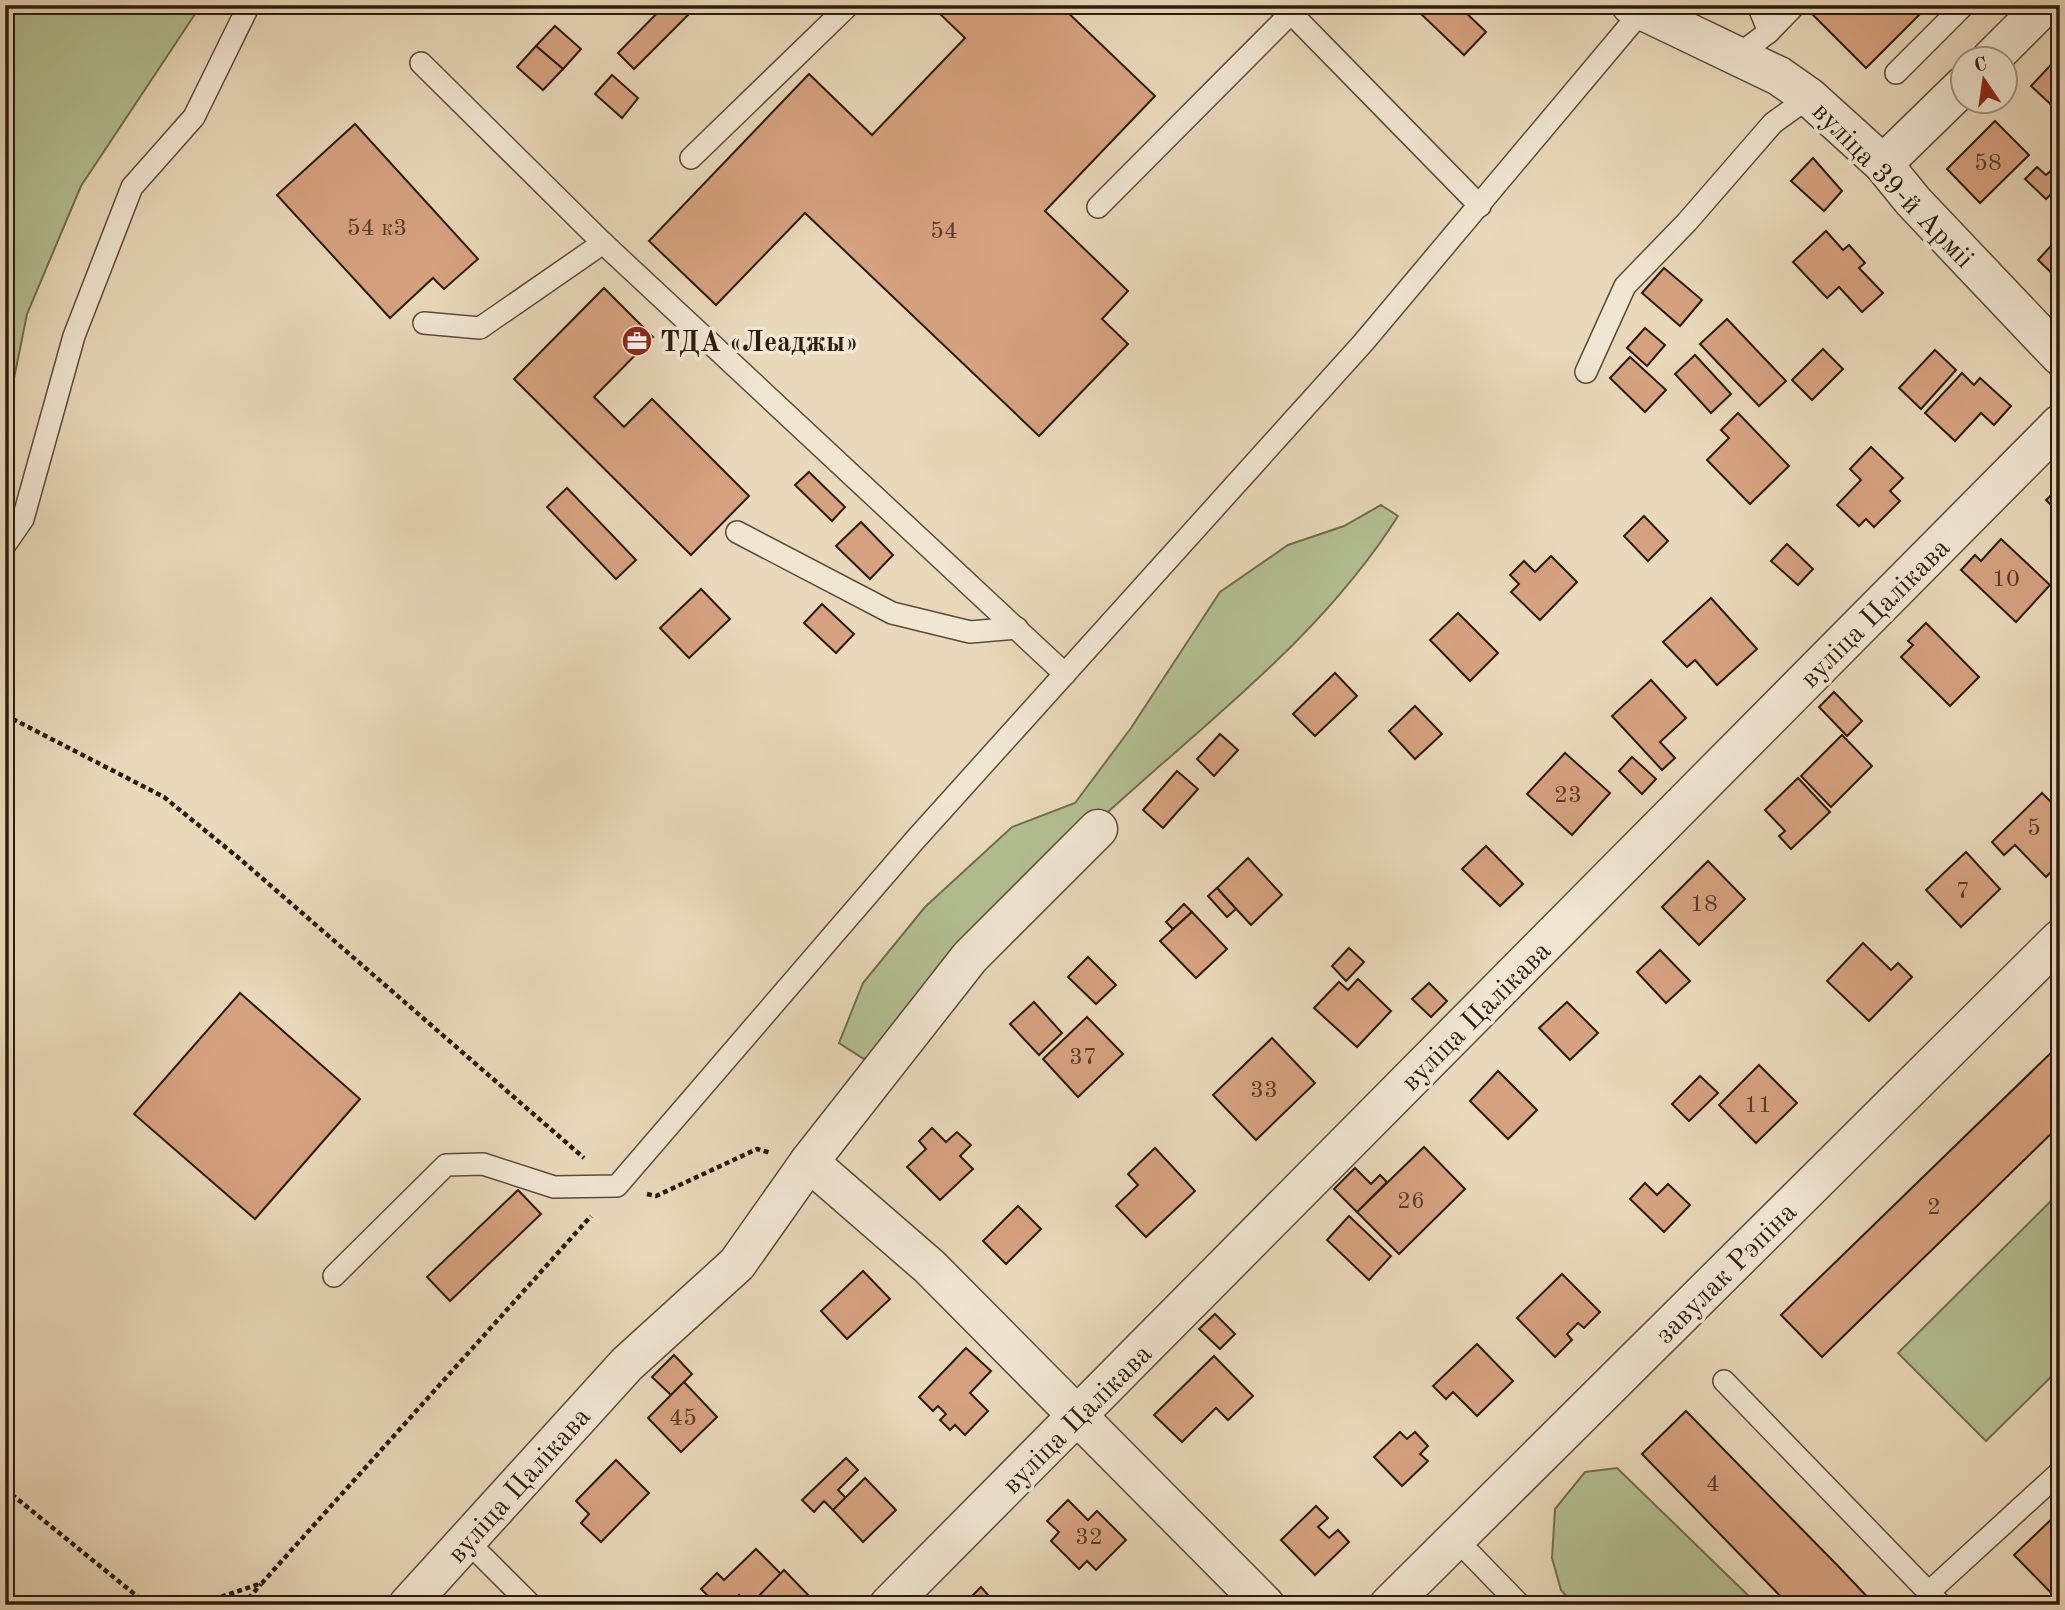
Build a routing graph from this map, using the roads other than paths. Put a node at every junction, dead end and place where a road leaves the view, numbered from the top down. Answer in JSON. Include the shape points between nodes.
{"nodes":[{"id":1,"x":249,"y":5,"type":"edge"},
{"id":2,"x":849,"y":5,"type":"edge"},
{"id":3,"x":1758,"y":5,"type":"edge"},
{"id":4,"x":1795,"y":5,"type":"edge"},
{"id":5,"x":1964,"y":5,"type":"edge"},
{"id":6,"x":2045,"y":5,"type":"edge"},
{"id":7,"x":1636,"y":8,"type":"edge"},
{"id":8,"x":1287,"y":9,"type":"edge"},
{"id":9,"x":1769,"y":32,"type":"junction"},
{"id":10,"x":2004,"y":46,"type":"edge"},
{"id":11,"x":1738,"y":55,"type":"junction"},
{"id":12,"x":421,"y":63,"type":"dead end"},
{"id":13,"x":1896,"y":73,"type":"dead end"},
{"id":14,"x":1809,"y":97,"type":"junction"},
{"id":15,"x":1950,"y":99,"type":"edge"},
{"id":16,"x":691,"y":158,"type":"dead end"},
{"id":17,"x":1883,"y":164,"type":"junction"},
{"id":18,"x":1480,"y":206,"type":"junction"},
{"id":19,"x":1098,"y":207,"type":"dead end"},
{"id":20,"x":603,"y":243,"type":"junction"},
{"id":21,"x":424,"y":323,"type":"dead end"},
{"id":22,"x":2060,"y":356,"type":"edge"},
{"id":23,"x":1586,"y":372,"type":"dead end"},
{"id":24,"x":2060,"y":424,"type":"edge"},
{"id":25,"x":737,"y":532,"type":"dead end"},
{"id":26,"x":5,"y":545,"type":"edge"},
{"id":27,"x":1017,"y":628,"type":"junction"},
{"id":28,"x":1065,"y":674,"type":"junction"},
{"id":29,"x":1098,"y":829,"type":"dead end"},
{"id":30,"x":2060,"y":939,"type":"edge"},
{"id":31,"x":809,"y":1162,"type":"junction"},
{"id":32,"x":334,"y":1276,"type":"dead end"},
{"id":33,"x":1724,"y":1381,"type":"dead end"},
{"id":34,"x":1079,"y":1416,"type":"junction"},
{"id":35,"x":2060,"y":1472,"type":"edge"},
{"id":36,"x":1456,"y":1539,"type":"junction"},
{"id":37,"x":467,"y":1541,"type":"junction"},
{"id":38,"x":1935,"y":1599,"type":"edge"},
{"id":39,"x":408,"y":1605,"type":"edge"},
{"id":40,"x":531,"y":1605,"type":"edge"},
{"id":41,"x":889,"y":1605,"type":"edge"},
{"id":42,"x":1265,"y":1605,"type":"edge"},
{"id":43,"x":1389,"y":1605,"type":"edge"},
{"id":44,"x":1520,"y":1605,"type":"edge"}],
"edges":[{"from":1,"to":26,"type":"lane","via":[[194,117],[132,187],[74,335],[23,519]]},
{"from":2,"to":16,"type":"lane"},
{"from":3,"to":9,"type":"lane"},
{"from":4,"to":9,"type":"lane"},
{"from":5,"to":13,"type":"lane"},
{"from":6,"to":10,"type":"street"},
{"from":7,"to":11,"type":"street","name":"вуліца 39-й Арміі"},
{"from":7,"to":18,"type":"lane"},
{"from":8,"to":18,"type":"lane"},
{"from":8,"to":19,"type":"lane"},
{"from":9,"to":11,"type":"lane"},
{"from":11,"to":14,"type":"street","name":"вуліца 39-й Арміі"},
{"from":12,"to":20,"type":"lane"},
{"from":14,"to":17,"type":"street","name":"вуліца 39-й Арміі"},
{"from":14,"to":23,"type":"lane","via":[[1773,123],[1625,286]]},
{"from":15,"to":17,"type":"street"},
{"from":17,"to":22,"type":"street","name":"вуліца 39-й Арміі"},
{"from":18,"to":28,"type":"lane"},
{"from":20,"to":21,"type":"lane","via":[[480,328]]},
{"from":20,"to":27,"type":"lane"},
{"from":24,"to":34,"type":"street","name":"вуліца Цалікава"},
{"from":25,"to":27,"type":"lane","via":[[892,612],[970,632]]},
{"from":27,"to":28,"type":"lane"},
{"from":28,"to":32,"type":"lane","via":[[915,840],[617,1186],[554,1187],[483,1164],[446,1165]]},
{"from":29,"to":31,"type":"street","name":"вуліца Цалікава","via":[[970,957]]},
{"from":30,"to":36,"type":"street","name":"завулак Рэпіна"},
{"from":31,"to":34,"type":"street","via":[[930,1267]]},
{"from":31,"to":37,"type":"street","name":"вуліца Цалікава","via":[[737,1264],[627,1364]]},
{"from":33,"to":38,"type":"lane"},
{"from":34,"to":41,"type":"street","name":"вуліца Цалікава"},
{"from":34,"to":42,"type":"street"},
{"from":35,"to":38,"type":"lane"},
{"from":36,"to":43,"type":"street","name":"завулак Рэпіна"},
{"from":36,"to":44,"type":"lane"},
{"from":37,"to":39,"type":"street","name":"вуліца Цалікава"},
{"from":37,"to":40,"type":"lane"}]}
